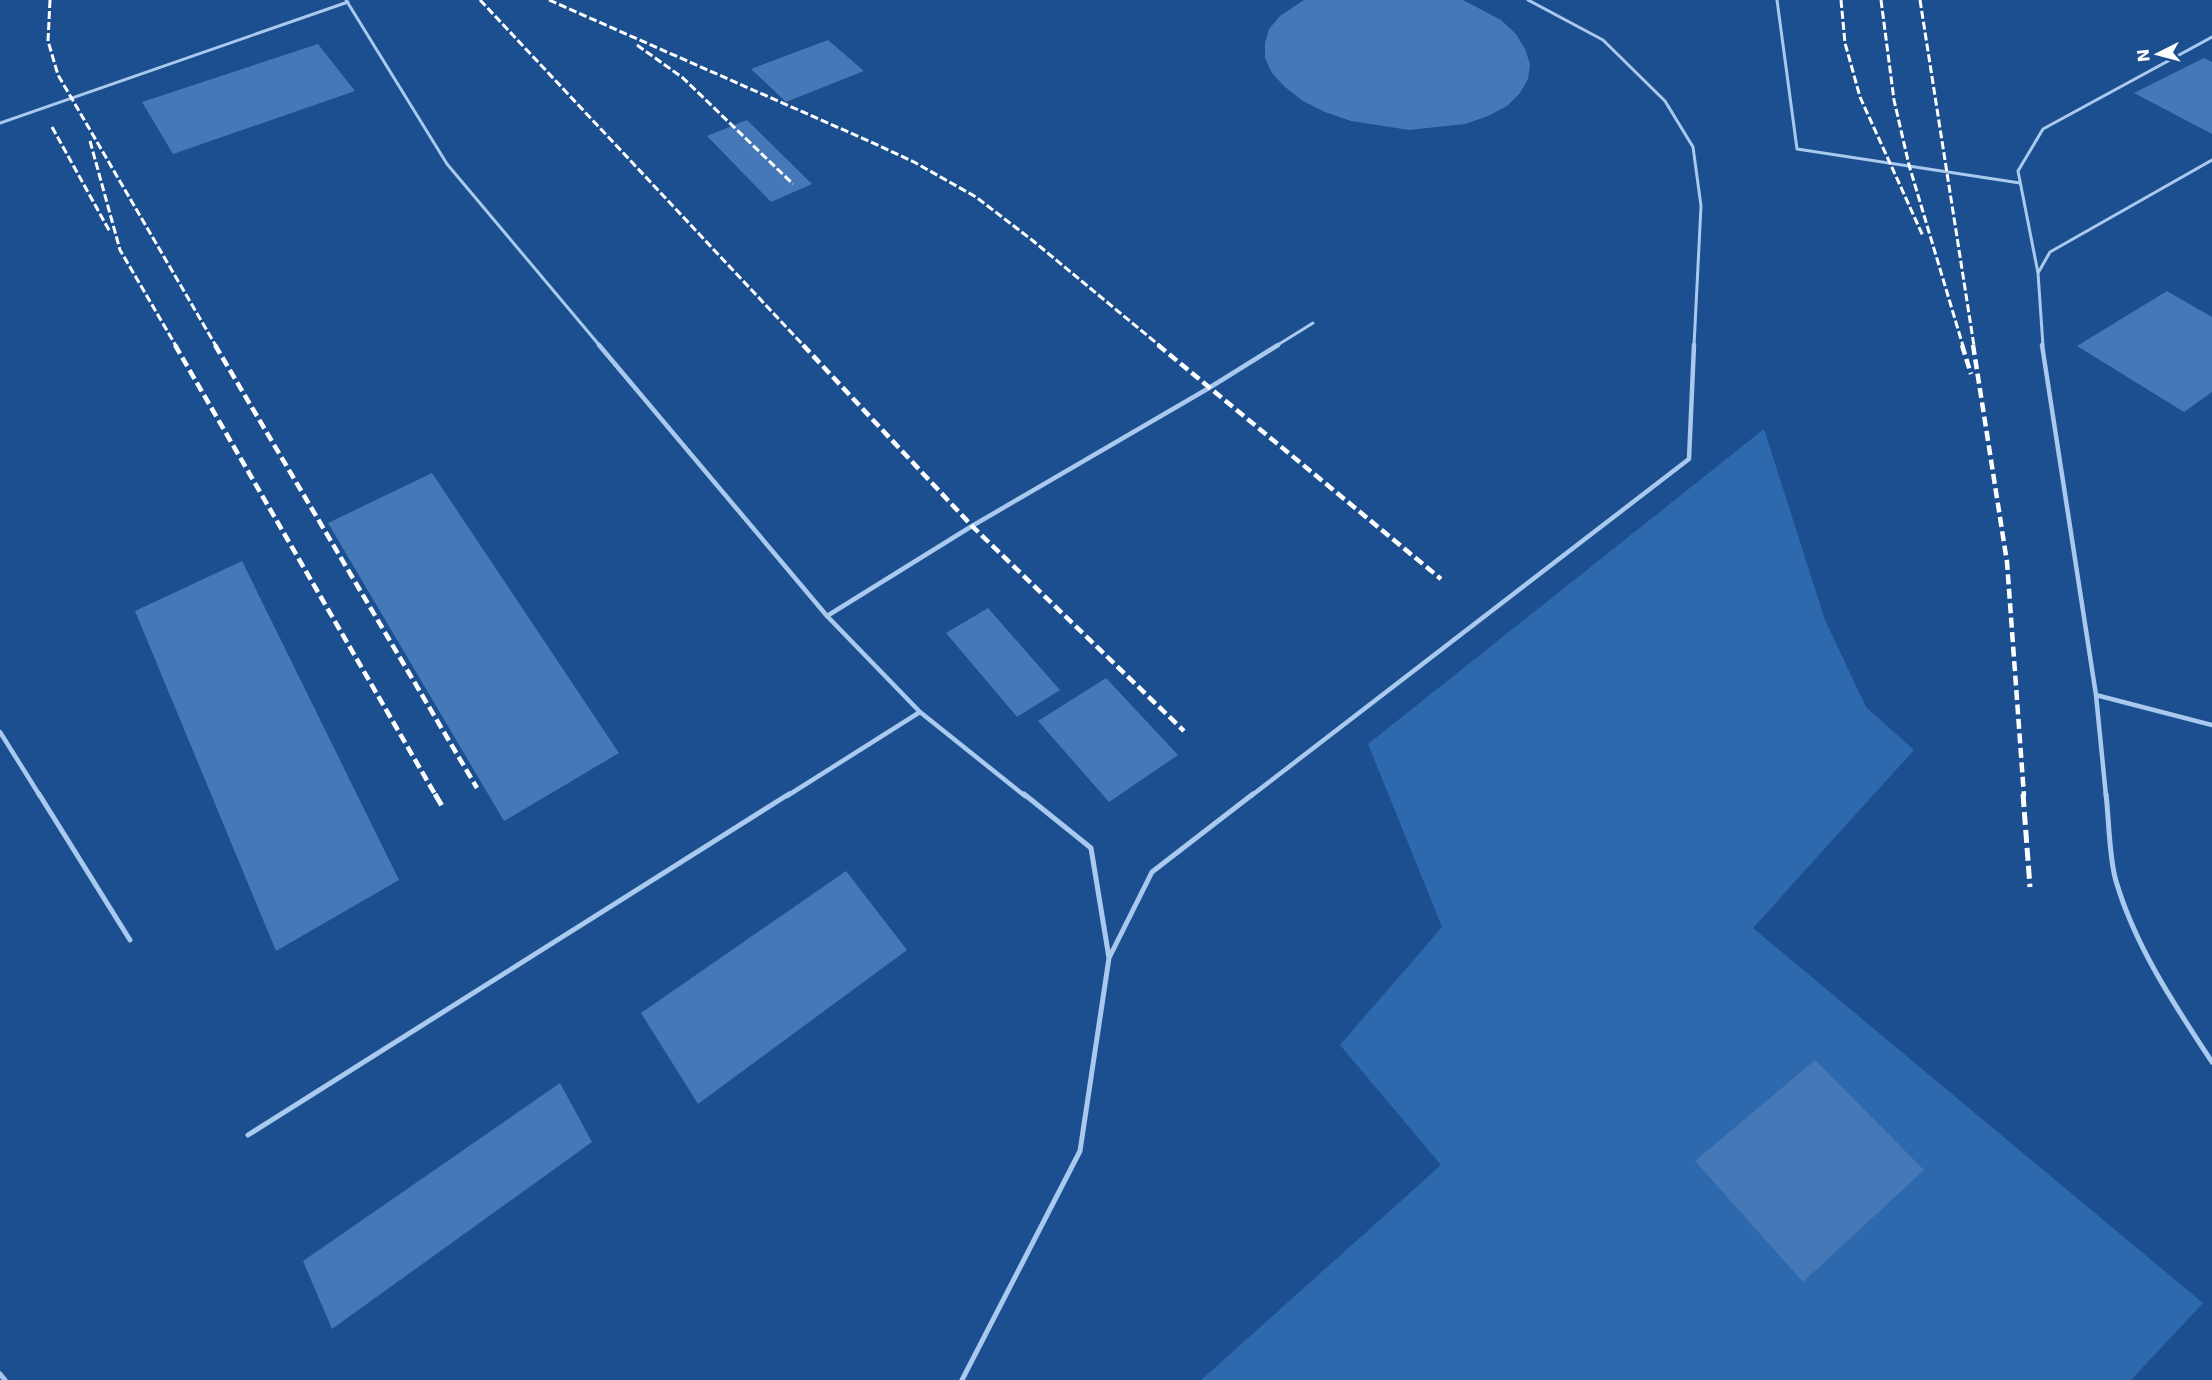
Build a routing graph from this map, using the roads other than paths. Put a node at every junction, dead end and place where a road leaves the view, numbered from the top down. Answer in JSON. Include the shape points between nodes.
{"nodes":[{"id":1,"x":1528,"y":0,"type":"edge"},
{"id":2,"x":1778,"y":0,"type":"edge"},
{"id":3,"x":347,"y":1,"type":"edge"},
{"id":4,"x":2212,"y":37,"type":"edge"},
{"id":5,"x":0,"y":123,"type":"edge"},
{"id":6,"x":2212,"y":160,"type":"edge"},
{"id":7,"x":2020,"y":183,"type":"junction"},
{"id":8,"x":2038,"y":273,"type":"junction"},
{"id":9,"x":1313,"y":323,"type":"dead end"},
{"id":10,"x":827,"y":616,"type":"junction"},
{"id":11,"x":2096,"y":694,"type":"junction"},
{"id":12,"x":920,"y":712,"type":"junction"},
{"id":13,"x":2212,"y":725,"type":"edge"},
{"id":14,"x":0,"y":732,"type":"edge"},
{"id":15,"x":130,"y":940,"type":"dead end"},
{"id":16,"x":1109,"y":958,"type":"junction"},
{"id":17,"x":2212,"y":1062,"type":"edge"},
{"id":18,"x":248,"y":1135,"type":"dead end"},
{"id":19,"x":0,"y":1374,"type":"edge"},
{"id":20,"x":5,"y":1380,"type":"edge"},
{"id":21,"x":962,"y":1380,"type":"edge"}],
"edges":[{"from":1,"to":16,"type":"lane","via":[[1604,40],[1665,101],[1693,147],[1701,206],[1689,459],[1152,872]]},
{"from":2,"to":7,"type":"lane","via":[[1797,149]]},
{"from":3,"to":5,"type":"lane"},
{"from":3,"to":10,"type":"lane","via":[[447,164]]},
{"from":4,"to":7,"type":"lane","via":[[2043,129],[2018,171]]},
{"from":6,"to":8,"type":"lane","via":[[2050,252]]},
{"from":7,"to":8,"type":"lane"},
{"from":8,"to":11,"type":"lane","via":[[2040,330]]},
{"from":9,"to":10,"type":"lane","via":[[972,525]]},
{"from":10,"to":12,"type":"lane"},
{"from":11,"to":13,"type":"lane"},
{"from":11,"to":17,"type":"lane","via":[[2115,879],[2141,942]]},
{"from":12,"to":16,"type":"lane","via":[[1091,848]]},
{"from":12,"to":18,"type":"lane"},
{"from":14,"to":15,"type":"lane"},
{"from":16,"to":21,"type":"lane","via":[[1080,1151]]},
{"from":19,"to":20,"type":"lane"}]}
